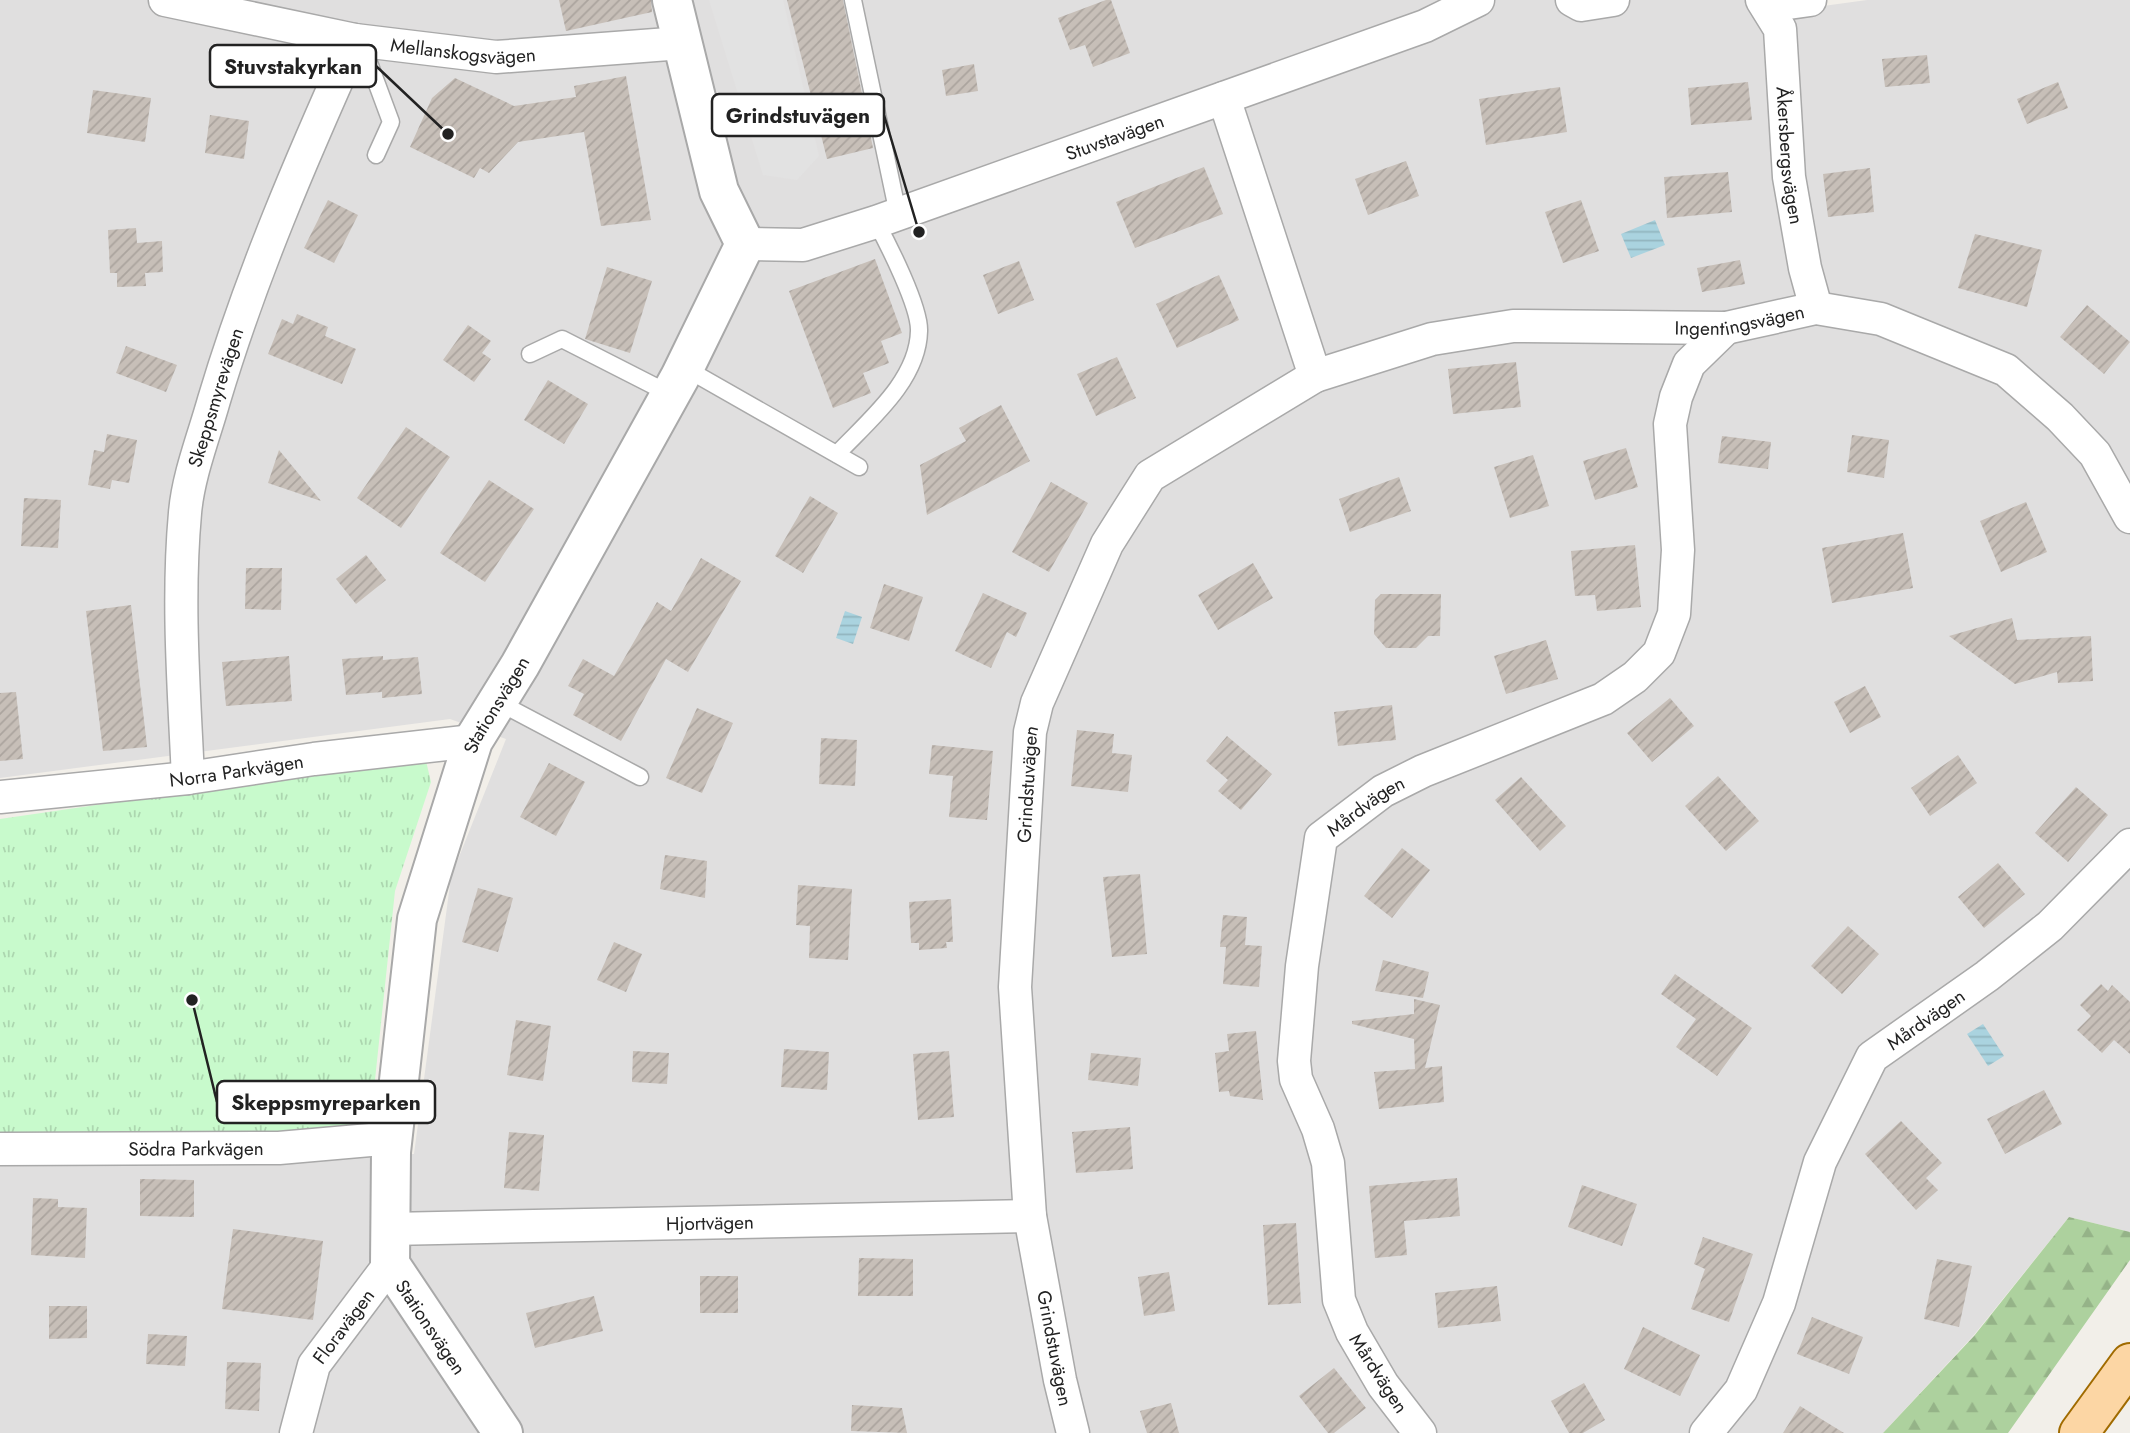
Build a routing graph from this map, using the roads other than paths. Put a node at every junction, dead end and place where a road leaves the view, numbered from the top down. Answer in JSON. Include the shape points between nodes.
{"nodes":[{"id":1,"x":165,"y":0,"type":"edge"},
{"id":2,"x":672,"y":0,"type":"edge"},
{"id":3,"x":853,"y":0,"type":"edge"},
{"id":4,"x":1478,"y":0,"type":"edge"},
{"id":5,"x":1572,"y":0,"type":"edge"},
{"id":6,"x":1614,"y":0,"type":"edge"},
{"id":7,"x":1810,"y":0,"type":"edge"},
{"id":8,"x":1764,"y":3,"type":"edge"},
{"id":9,"x":358,"y":41,"type":"junction"},
{"id":10,"x":682,"y":43,"type":"junction"},
{"id":11,"x":1224,"y":98,"type":"junction"},
{"id":12,"x":376,"y":155,"type":"dead end"},
{"id":13,"x":887,"y":218,"type":"junction"},
{"id":14,"x":745,"y":244,"type":"junction"},
{"id":15,"x":1816,"y":308,"type":"junction"},
{"id":16,"x":1726,"y":328,"type":"junction"},
{"id":17,"x":530,"y":354,"type":"dead end"},
{"id":18,"x":1315,"y":376,"type":"junction"},
{"id":19,"x":677,"y":381,"type":"junction"},
{"id":20,"x":837,"y":454,"type":"junction"},
{"id":21,"x":859,"y":467,"type":"dead end"},
{"id":22,"x":2130,"y":517,"type":"edge"},
{"id":23,"x":498,"y":702,"type":"junction"},
{"id":24,"x":473,"y":741,"type":"junction"},
{"id":25,"x":640,"y":777,"type":"dead end"},
{"id":26,"x":188,"y":778,"type":"junction"},
{"id":27,"x":0,"y":797,"type":"edge"},
{"id":28,"x":2130,"y":845,"type":"edge"},
{"id":29,"x":393,"y":1138,"type":"junction"},
{"id":30,"x":0,"y":1149,"type":"edge"},
{"id":31,"x":1030,"y":1216,"type":"junction"},
{"id":32,"x":390,"y":1247,"type":"junction"},
{"id":33,"x":2130,"y":1363,"type":"edge"},
{"id":34,"x":296,"y":1433,"type":"edge"},
{"id":35,"x":503,"y":1433,"type":"edge"},
{"id":36,"x":1073,"y":1433,"type":"edge"},
{"id":37,"x":1420,"y":1433,"type":"edge"},
{"id":38,"x":1706,"y":1433,"type":"edge"},
{"id":39,"x":2079,"y":1433,"type":"edge"}],
"edges":[{"from":1,"to":9,"type":"street","name":"Mellanskogsvägen"},
{"from":2,"to":10,"type":"street"},
{"from":3,"to":13,"type":"lane"},
{"from":4,"to":11,"type":"street","name":"Stuvstavägen","via":[[1425,26]]},
{"from":5,"to":6,"type":"street","via":[[1581,5]]},
{"from":7,"to":8,"type":"street","name":"Åkersbergsvägen"},
{"from":8,"to":15,"type":"street","name":"Åkersbergsvägen","via":[[1780,29],[1789,177]]},
{"from":9,"to":10,"type":"street","name":"Mellanskogsvägen","via":[[496,57]]},
{"from":9,"to":12,"type":"lane","via":[[391,122]]},
{"from":9,"to":26,"type":"street","name":"Skeppsmyrevägen","via":[[298,165],[252,283],[185,510],[181,609]]},
{"from":10,"to":14,"type":"street","via":[[719,191]]},
{"from":11,"to":13,"type":"street","name":"Stuvstavägen"},
{"from":11,"to":18,"type":"street"},
{"from":13,"to":14,"type":"street","name":"Stuvstavägen","via":[[803,246]]},
{"from":13,"to":20,"type":"lane","via":[[919,330],[915,354],[903,379]]},
{"from":14,"to":19,"type":"street","name":"Stationsvägen"},
{"from":15,"to":16,"type":"street","name":"Ingentingsvägen"},
{"from":15,"to":22,"type":"street","name":"Ingentingsvägen","via":[[1881,319],[2006,370],[2095,454]]},
{"from":16,"to":18,"type":"street","name":"Ingentingsvägen","via":[[1513,326],[1432,339]]},
{"from":16,"to":37,"type":"street","name":"Mårdvägen","via":[[1689,364],[1670,424],[1678,550],[1674,614],[1659,653],[1603,699],[1423,771],[1383,791],[1321,838],[1302,966],[1296,1079],[1328,1163],[1339,1300],[1383,1385]]},
{"from":17,"to":19,"type":"lane","via":[[562,339]]},
{"from":18,"to":31,"type":"street","name":"Grindstuvägen","via":[[1150,476],[1107,544],[1037,703],[1030,732],[1014,987]]},
{"from":19,"to":20,"type":"lane"},
{"from":19,"to":23,"type":"street","name":"Stationsvägen"},
{"from":20,"to":21,"type":"lane"},
{"from":23,"to":24,"type":"street","name":"Stationsvägen"},
{"from":23,"to":25,"type":"lane"},
{"from":24,"to":26,"type":"street","name":"Norra Parkvägen"},
{"from":24,"to":29,"type":"street","name":"Stationsvägen","via":[[417,919]]},
{"from":26,"to":27,"type":"street","name":"Norra Parkvägen"},
{"from":28,"to":38,"type":"street","name":"Mårdvägen","via":[[2050,926],[1872,1057],[1820,1162],[1779,1303],[1741,1390]]},
{"from":29,"to":30,"type":"street","name":"Södra Parkvägen","via":[[279,1148]]},
{"from":29,"to":32,"type":"street","name":"Stationsvägen"},
{"from":31,"to":32,"type":"street","name":"Hjortvägen"},
{"from":31,"to":36,"type":"street","name":"Grindstuvägen"},
{"from":32,"to":34,"type":"street","name":"Floravägen","via":[[314,1366]]},
{"from":32,"to":35,"type":"street","name":"Stationsvägen"},
{"from":33,"to":39,"type":"main road"}]}
